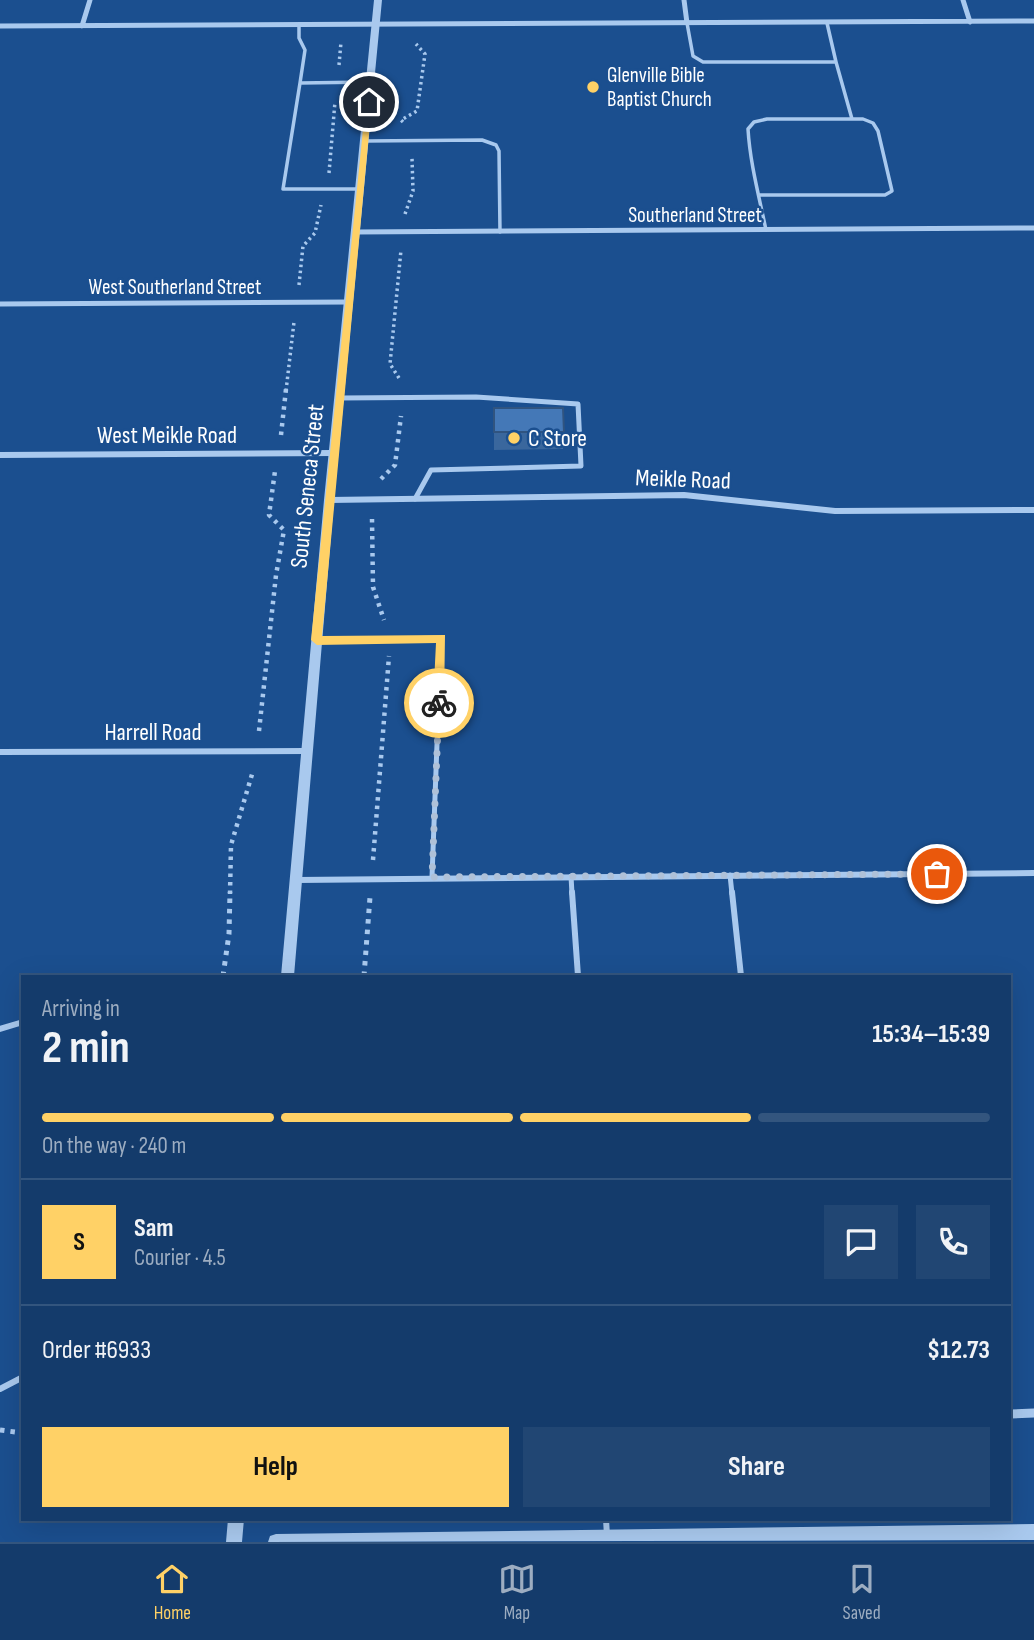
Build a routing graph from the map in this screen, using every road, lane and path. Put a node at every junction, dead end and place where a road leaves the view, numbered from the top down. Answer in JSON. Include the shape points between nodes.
{"nodes":[{"id":1,"x":90,"y":0,"type":"edge"},
{"id":2,"x":379,"y":0,"type":"edge"},
{"id":3,"x":684,"y":0,"type":"edge"},
{"id":4,"x":963,"y":0,"type":"edge"},
{"id":5,"x":970,"y":22,"type":"junction"},
{"id":6,"x":1034,"y":22,"type":"edge"},
{"id":7,"x":687,"y":23,"type":"junction"},
{"id":8,"x":827,"y":23,"type":"junction"},
{"id":9,"x":376,"y":24,"type":"junction"},
{"id":10,"x":299,"y":25,"type":"junction"},
{"id":11,"x":341,"y":25,"type":"junction"},
{"id":12,"x":0,"y":26,"type":"edge"},
{"id":13,"x":82,"y":26,"type":"junction"},
{"id":14,"x":836,"y":62,"type":"junction"},
{"id":15,"x":370,"y":82,"type":"junction"},
{"id":16,"x":300,"y":83,"type":"junction"},
{"id":17,"x":337,"y":83,"type":"junction"},
{"id":18,"x":852,"y":118,"type":"junction"},
{"id":19,"x":365,"y":141,"type":"junction"},
{"id":20,"x":325,"y":189,"type":"junction"},
{"id":21,"x":360,"y":189,"type":"junction"},
{"id":22,"x":759,"y":195,"type":"junction"},
{"id":23,"x":1034,"y":228,"type":"edge"},
{"id":24,"x":766,"y":230,"type":"junction"},
{"id":25,"x":356,"y":232,"type":"junction"},
{"id":26,"x":500,"y":232,"type":"junction"},
{"id":27,"x":297,"y":302,"type":"junction"},
{"id":28,"x":350,"y":302,"type":"junction"},
{"id":29,"x":0,"y":304,"type":"edge"},
{"id":30,"x":340,"y":398,"type":"junction"},
{"id":31,"x":278,"y":453,"type":"junction"},
{"id":32,"x":334,"y":453,"type":"junction"},
{"id":33,"x":0,"y":455,"type":"edge"},
{"id":34,"x":415,"y":499,"type":"junction"},
{"id":35,"x":329,"y":500,"type":"junction"},
{"id":36,"x":1034,"y":510,"type":"edge"},
{"id":37,"x":317,"y":640,"type":"junction"},
{"id":38,"x":256,"y":751,"type":"junction"},
{"id":39,"x":306,"y":751,"type":"junction"},
{"id":40,"x":0,"y":752,"type":"edge"},
{"id":41,"x":1034,"y":873,"type":"edge"},
{"id":42,"x":730,"y":875,"type":"junction"},
{"id":43,"x":571,"y":876,"type":"junction"},
{"id":44,"x":432,"y":877,"type":"junction"},
{"id":45,"x":297,"y":880,"type":"junction"},
{"id":46,"x":223,"y":975,"type":"edge"},
{"id":47,"x":287,"y":975,"type":"edge"},
{"id":48,"x":578,"y":975,"type":"edge"},
{"id":49,"x":741,"y":975,"type":"edge"},
{"id":50,"x":21,"y":1023,"type":"edge"},
{"id":51,"x":0,"y":1029,"type":"edge"},
{"id":52,"x":21,"y":1378,"type":"edge"},
{"id":53,"x":0,"y":1389,"type":"edge"},
{"id":54,"x":1034,"y":1413,"type":"edge"},
{"id":55,"x":1011,"y":1414,"type":"edge"},
{"id":56,"x":0,"y":1430,"type":"edge"},
{"id":57,"x":21,"y":1433,"type":"edge"},
{"id":58,"x":236,"y":1521,"type":"edge"},
{"id":59,"x":607,"y":1528,"type":"edge"},
{"id":60,"x":1034,"y":1532,"type":"edge"},
{"id":61,"x":761,"y":1538,"type":"edge"},
{"id":62,"x":877,"y":1538,"type":"edge"},
{"id":63,"x":576,"y":1540,"type":"edge"},
{"id":64,"x":234,"y":1542,"type":"edge"},
{"id":65,"x":276,"y":1542,"type":"edge"}],
"edges":[{"from":1,"to":13,"type":"street"},
{"from":2,"to":9,"type":"street","name":"South Seneca Street"},
{"from":3,"to":7,"type":"street"},
{"from":4,"to":5,"type":"street"},
{"from":5,"to":6,"type":"street"},
{"from":5,"to":8,"type":"street"},
{"from":7,"to":8,"type":"street"},
{"from":7,"to":9,"type":"street"},
{"from":7,"to":14,"type":"lane","via":[[693,56],[703,62]]},
{"from":8,"to":14,"type":"lane"},
{"from":9,"to":11,"type":"street"},
{"from":9,"to":15,"type":"street","name":"South Seneca Street"},
{"from":10,"to":11,"type":"street"},
{"from":10,"to":13,"type":"street"},
{"from":10,"to":16,"type":"lane","via":[[305,50]]},
{"from":11,"to":17,"type":"path"},
{"from":12,"to":13,"type":"street"},
{"from":14,"to":18,"type":"lane"},
{"from":15,"to":17,"type":"lane"},
{"from":15,"to":19,"type":"street","name":"South Seneca Street"},
{"from":16,"to":17,"type":"lane"},
{"from":16,"to":20,"type":"lane","via":[[283,189]]},
{"from":17,"to":20,"type":"path"},
{"from":18,"to":22,"type":"lane","via":[[754,122],[748,139]]},
{"from":18,"to":22,"type":"lane","via":[[873,123],[878,131],[892,191],[885,195]]},
{"from":19,"to":21,"type":"street","name":"South Seneca Street"},
{"from":19,"to":26,"type":"lane","via":[[482,140],[496,145]]},
{"from":20,"to":21,"type":"lane"},
{"from":20,"to":27,"type":"path","via":[[315,233],[303,246]]},
{"from":21,"to":25,"type":"street","name":"South Seneca Street"},
{"from":22,"to":24,"type":"lane"},
{"from":23,"to":24,"type":"street","name":"Southerland Street"},
{"from":24,"to":26,"type":"street","name":"Southerland Street"},
{"from":25,"to":26,"type":"street","name":"Southerland Street"},
{"from":25,"to":28,"type":"street","name":"South Seneca Street"},
{"from":27,"to":28,"type":"street","name":"West Southerland Street"},
{"from":27,"to":29,"type":"street","name":"West Southerland Street"},
{"from":27,"to":31,"type":"path"},
{"from":28,"to":30,"type":"street","name":"South Seneca Street"},
{"from":30,"to":32,"type":"street","name":"South Seneca Street"},
{"from":30,"to":34,"type":"lane","via":[[476,397],[578,404],[582,466],[431,470]]},
{"from":31,"to":32,"type":"street","name":"West Meikle Road"},
{"from":31,"to":33,"type":"street","name":"West Meikle Road"},
{"from":31,"to":38,"type":"path","via":[[269,514],[284,530]]},
{"from":32,"to":35,"type":"street","name":"South Seneca Street"},
{"from":34,"to":35,"type":"street","name":"Meikle Road"},
{"from":34,"to":36,"type":"street","name":"Meikle Road","via":[[684,495],[835,511]]},
{"from":35,"to":37,"type":"street","name":"South Seneca Street"},
{"from":37,"to":39,"type":"street","name":"South Seneca Street"},
{"from":37,"to":44,"type":"lane","via":[[441,638]]},
{"from":38,"to":39,"type":"street","name":"Harrell Road"},
{"from":38,"to":40,"type":"street","name":"Harrell Road"},
{"from":38,"to":46,"type":"path","via":[[231,845]]},
{"from":39,"to":45,"type":"street","name":"South Seneca Street"},
{"from":41,"to":42,"type":"street"},
{"from":42,"to":43,"type":"street"},
{"from":42,"to":49,"type":"lane"},
{"from":43,"to":44,"type":"street"},
{"from":43,"to":48,"type":"lane"},
{"from":44,"to":45,"type":"street"},
{"from":45,"to":47,"type":"street","name":"South Seneca Street"},
{"from":50,"to":51,"type":"lane"},
{"from":52,"to":53,"type":"lane"},
{"from":54,"to":55,"type":"street"},
{"from":56,"to":57,"type":"path"},
{"from":58,"to":64,"type":"street"},
{"from":59,"to":61,"type":"street"},
{"from":59,"to":63,"type":"street"},
{"from":60,"to":62,"type":"street"},
{"from":61,"to":62,"type":"street"},
{"from":63,"to":65,"type":"street"}]}
